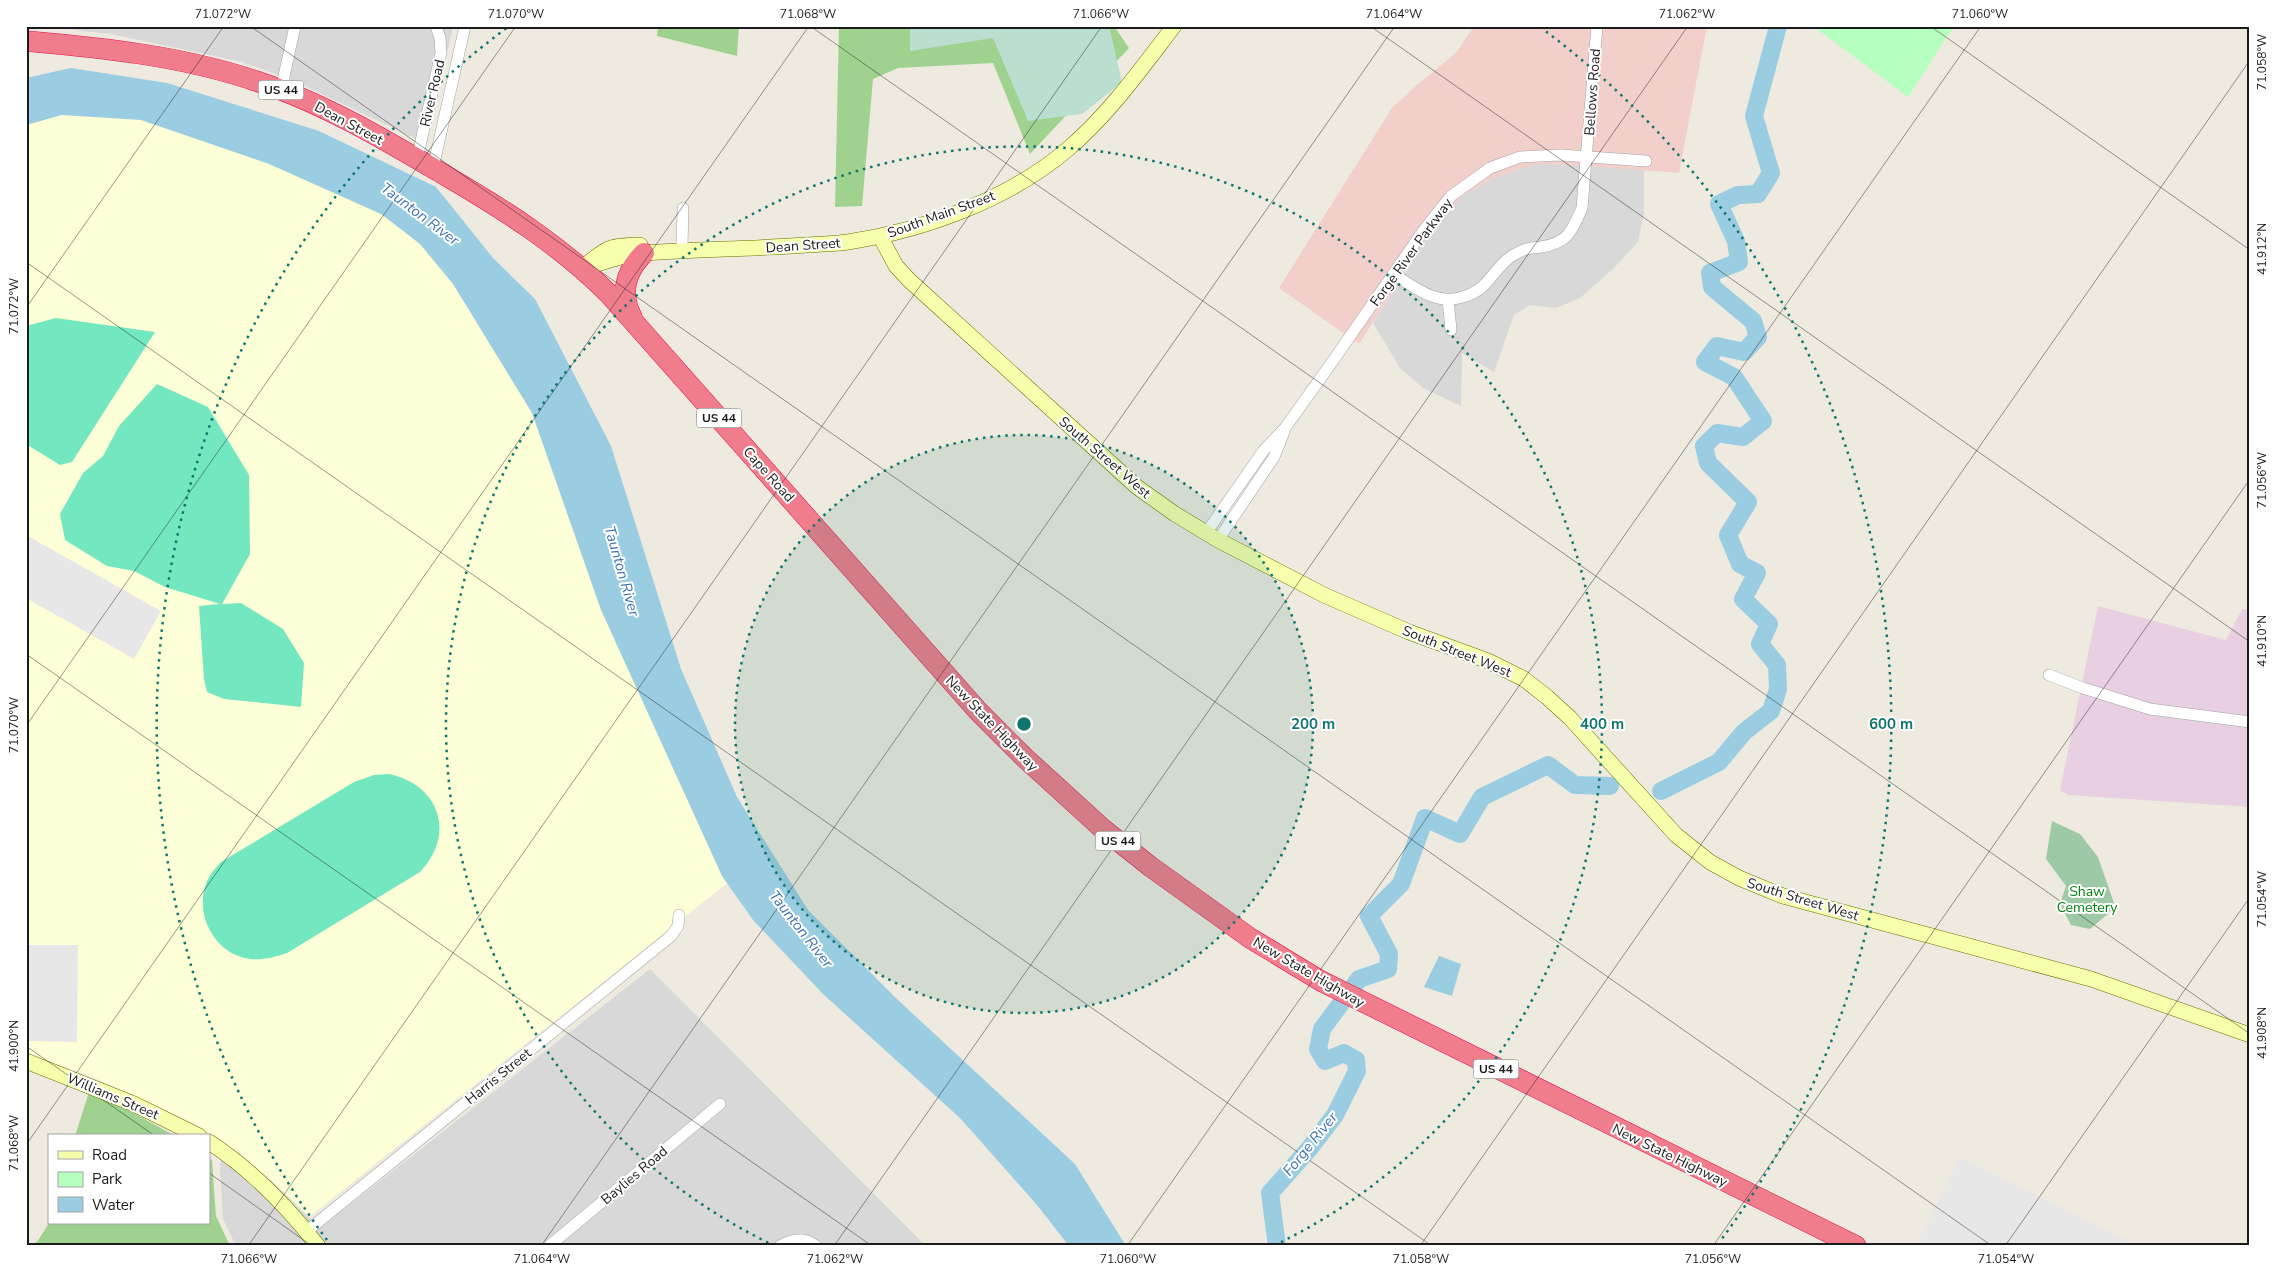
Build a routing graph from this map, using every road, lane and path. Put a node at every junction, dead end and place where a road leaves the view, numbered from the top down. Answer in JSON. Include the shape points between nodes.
{"nodes":[{"id":1,"x":295,"y":26,"type":"edge"},
{"id":2,"x":436,"y":26,"type":"edge"},
{"id":3,"x":465,"y":26,"type":"edge"},
{"id":4,"x":1174,"y":26,"type":"edge"},
{"id":5,"x":1597,"y":26,"type":"edge"},
{"id":6,"x":26,"y":41,"type":"edge"},
{"id":7,"x":281,"y":90,"type":"junction"},
{"id":8,"x":1587,"y":157,"type":"junction"},
{"id":9,"x":1646,"y":161,"type":"dead end"},
{"id":10,"x":425,"y":164,"type":"junction"},
{"id":11,"x":683,"y":208,"type":"dead end"},
{"id":12,"x":880,"y":236,"type":"junction"},
{"id":13,"x":682,"y":246,"type":"junction"},
{"id":14,"x":726,"y":250,"type":"junction"},
{"id":15,"x":644,"y":252,"type":"junction"},
{"id":16,"x":583,"y":268,"type":"junction"},
{"id":17,"x":1394,"y":274,"type":"junction"},
{"id":18,"x":1448,"y":300,"type":"junction"},
{"id":19,"x":638,"y":327,"type":"junction"},
{"id":20,"x":1451,"y":330,"type":"dead end"},
{"id":21,"x":1212,"y":536,"type":"junction"},
{"id":22,"x":854,"y":570,"type":"joint"},
{"id":23,"x":2049,"y":675,"type":"dead end"},
{"id":24,"x":2250,"y":722,"type":"edge"},
{"id":25,"x":679,"y":915,"type":"dead end"},
{"id":26,"x":2250,"y":1036,"type":"edge"},
{"id":27,"x":26,"y":1061,"type":"edge"},
{"id":28,"x":720,"y":1104,"type":"dead end"},
{"id":29,"x":195,"y":1134,"type":"edge"},
{"id":30,"x":210,"y":1143,"type":"edge"},
{"id":31,"x":306,"y":1231,"type":"junction"},
{"id":32,"x":318,"y":1246,"type":"edge"},
{"id":33,"x":549,"y":1246,"type":"edge"},
{"id":34,"x":780,"y":1246,"type":"edge"},
{"id":35,"x":816,"y":1246,"type":"edge"},
{"id":36,"x":1856,"y":1246,"type":"edge"}],
"edges":[{"from":1,"to":7,"type":"street"},
{"from":2,"to":10,"type":"street","name":"River Road","via":[[441,53]]},
{"from":3,"to":10,"type":"street"},
{"from":4,"to":12,"type":"street","name":"South Main Street","via":[[1095,123],[1039,171],[983,201],[941,218]]},
{"from":5,"to":8,"type":"street","name":"Bellows Road"},
{"from":6,"to":7,"type":"highway","name":"Dean Street","number":"US 44","via":[[166,58],[226,72]]},
{"from":7,"to":10,"type":"highway","name":"Dean Street","number":"US 44","via":[[344,119]]},
{"from":8,"to":9,"type":"street","name":"Forge River Parkway"},
{"from":8,"to":17,"type":"street","name":"Forge River Parkway","via":[[1534,155],[1490,168],[1447,200]]},
{"from":8,"to":18,"type":"street","name":"Bellows Road","via":[[1582,208],[1566,237],[1556,245],[1520,251],[1499,267],[1482,287],[1470,295]]},
{"from":10,"to":16,"type":"highway","name":"Dean Street","number":"US 44","via":[[510,214]]},
{"from":11,"to":13,"type":"street"},
{"from":12,"to":14,"type":"street","name":"Dean Street","via":[[846,242]]},
{"from":12,"to":21,"type":"street","name":"South Street West","via":[[896,266],[909,280],[1103,458],[1150,496]]},
{"from":13,"to":14,"type":"street","name":"Dean Street"},
{"from":13,"to":16,"type":"street","name":"Dean Street","via":[[614,246],[604,249]]},
{"from":14,"to":15,"type":"street","name":"Dean Street"},
{"from":15,"to":16,"type":"street","name":"Dean Street"},
{"from":15,"to":19,"type":"highway","via":[[632,265],[625,288],[627,305]]},
{"from":16,"to":19,"type":"highway","name":"Cape Road","number":"US 44"},
{"from":17,"to":18,"type":"street","via":[[1433,298]]},
{"from":17,"to":21,"type":"street","name":"Forge River Parkway","via":[[1285,428],[1274,457]]},
{"from":18,"to":20,"type":"street"},
{"from":19,"to":22,"type":"highway","name":"Cape Road","number":"US 44"},
{"from":21,"to":26,"type":"street","name":"South Street West","via":[[1354,609],[1488,661],[1524,679],[1566,714],[1676,835],[1706,859],[1739,878],[1783,896],[2091,979]]},
{"from":22,"to":36,"type":"highway","name":"New State Highway","number":"US 44","via":[[983,717],[1038,770],[1096,823],[1222,918],[1284,959],[1360,1002]]},
{"from":23,"to":24,"type":"street","via":[[2150,709]]},
{"from":25,"to":31,"type":"street","name":"Harris Street","via":[[678,926],[671,936]]},
{"from":27,"to":29,"type":"street","name":"Williams Street","via":[[116,1097]]},
{"from":28,"to":33,"type":"street","name":"Baylies Road"},
{"from":30,"to":31,"type":"street","via":[[259,1180]]},
{"from":31,"to":32,"type":"street"},
{"from":34,"to":35,"type":"street","via":[[802,1239]]}]}
